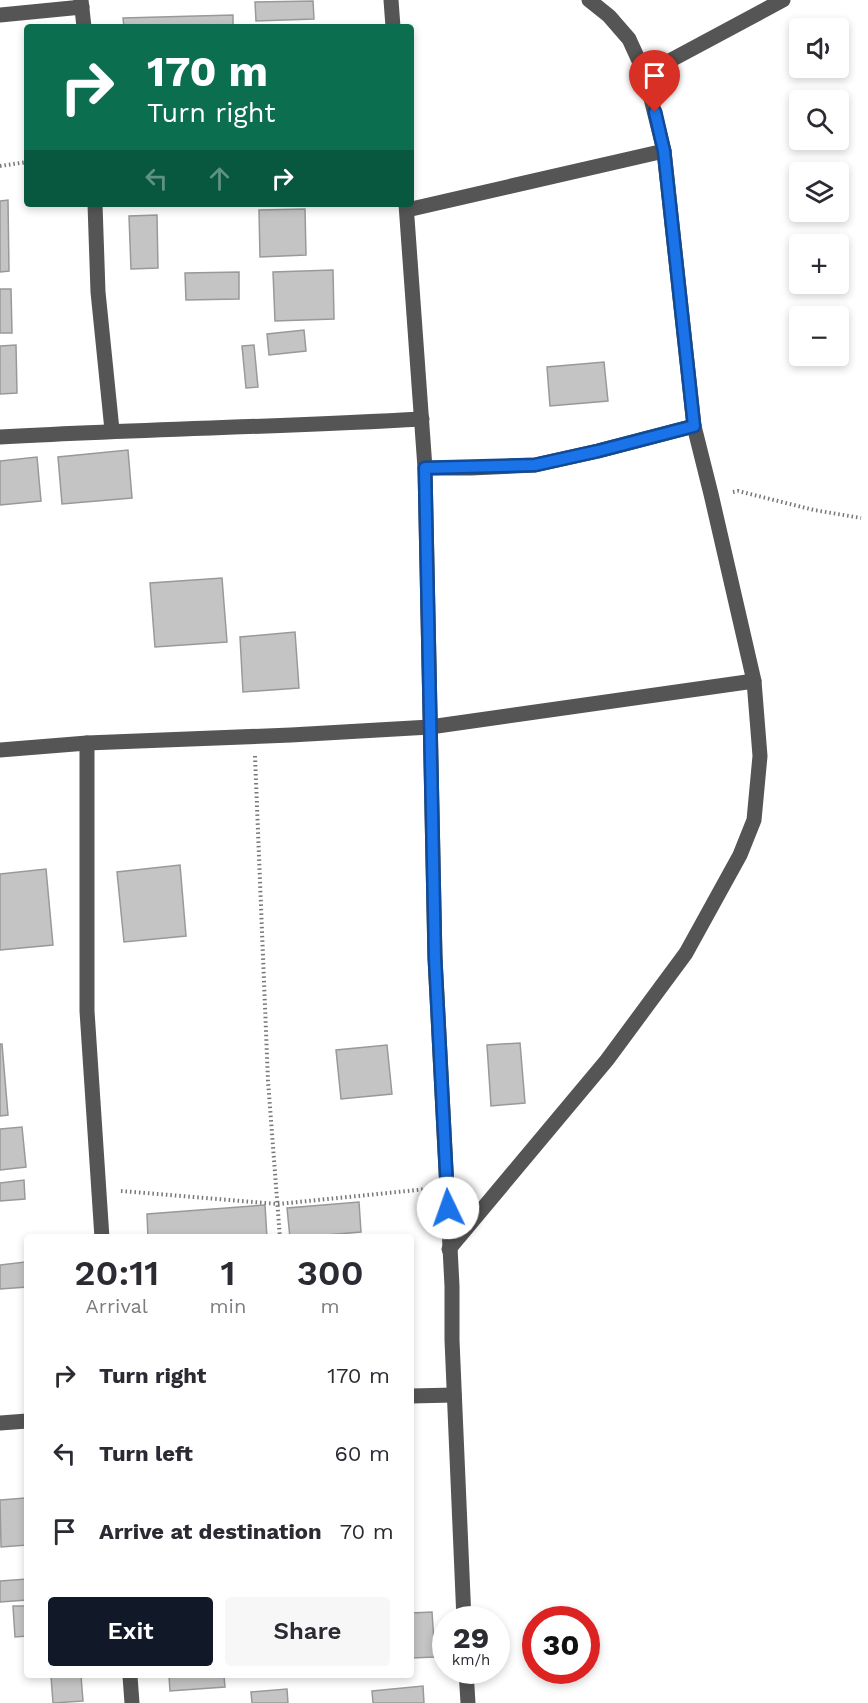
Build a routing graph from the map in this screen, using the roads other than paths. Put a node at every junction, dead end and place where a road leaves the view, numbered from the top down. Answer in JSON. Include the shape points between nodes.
{"nodes":[{"id":1,"x":391,"y":0,"type":"edge"},
{"id":2,"x":589,"y":0,"type":"edge"},
{"id":3,"x":783,"y":0,"type":"edge"},
{"id":4,"x":81,"y":4,"type":"edge"},
{"id":5,"x":0,"y":15,"type":"edge"},
{"id":6,"x":84,"y":24,"type":"edge"},
{"id":7,"x":393,"y":24,"type":"edge"},
{"id":8,"x":645,"y":74,"type":"junction"},
{"id":9,"x":664,"y":151,"type":"junction"},
{"id":10,"x":414,"y":205,"type":"edge"},
{"id":11,"x":95,"y":207,"type":"edge"},
{"id":12,"x":406,"y":207,"type":"edge"},
{"id":13,"x":422,"y":419,"type":"junction"},
{"id":14,"x":694,"y":426,"type":"junction"},
{"id":15,"x":112,"y":430,"type":"junction"},
{"id":16,"x":0,"y":437,"type":"edge"},
{"id":17,"x":425,"y":468,"type":"junction"},
{"id":18,"x":754,"y":681,"type":"junction"},
{"id":19,"x":430,"y":727,"type":"junction"},
{"id":20,"x":87,"y":743,"type":"junction"},
{"id":21,"x":0,"y":750,"type":"edge"},
{"id":22,"x":102,"y":1234,"type":"edge"},
{"id":23,"x":449,"y":1249,"type":"junction"},
{"id":24,"x":454,"y":1395,"type":"junction"},
{"id":25,"x":414,"y":1396,"type":"edge"},
{"id":26,"x":24,"y":1421,"type":"edge"},
{"id":27,"x":0,"y":1423,"type":"edge"},
{"id":28,"x":463,"y":1606,"type":"edge"},
{"id":29,"x":130,"y":1678,"type":"edge"},
{"id":30,"x":467,"y":1684,"type":"edge"},
{"id":31,"x":132,"y":1703,"type":"edge"},
{"id":32,"x":468,"y":1703,"type":"edge"}],
"edges":[{"from":1,"to":7,"type":"street"},
{"from":2,"to":8,"type":"street","via":[[629,39]]},
{"from":3,"to":8,"type":"street"},
{"from":4,"to":5,"type":"street"},
{"from":4,"to":6,"type":"street"},
{"from":8,"to":9,"type":"street"},
{"from":9,"to":10,"type":"street"},
{"from":9,"to":14,"type":"street"},
{"from":11,"to":15,"type":"street","via":[[98,292]]},
{"from":12,"to":13,"type":"street"},
{"from":13,"to":15,"type":"street"},
{"from":13,"to":17,"type":"street"},
{"from":14,"to":17,"type":"street","via":[[535,465]]},
{"from":14,"to":18,"type":"street"},
{"from":15,"to":16,"type":"street"},
{"from":17,"to":19,"type":"street"},
{"from":18,"to":19,"type":"street"},
{"from":18,"to":23,"type":"street","via":[[760,756],[754,820],[740,855],[686,953],[608,1060]]},
{"from":19,"to":20,"type":"street"},
{"from":19,"to":23,"type":"street","via":[[435,958]]},
{"from":20,"to":21,"type":"street"},
{"from":20,"to":22,"type":"street","via":[[87,1011]]},
{"from":23,"to":24,"type":"street"},
{"from":24,"to":25,"type":"street"},
{"from":24,"to":28,"type":"street"},
{"from":26,"to":27,"type":"street"},
{"from":29,"to":31,"type":"street"},
{"from":30,"to":32,"type":"street"}]}
